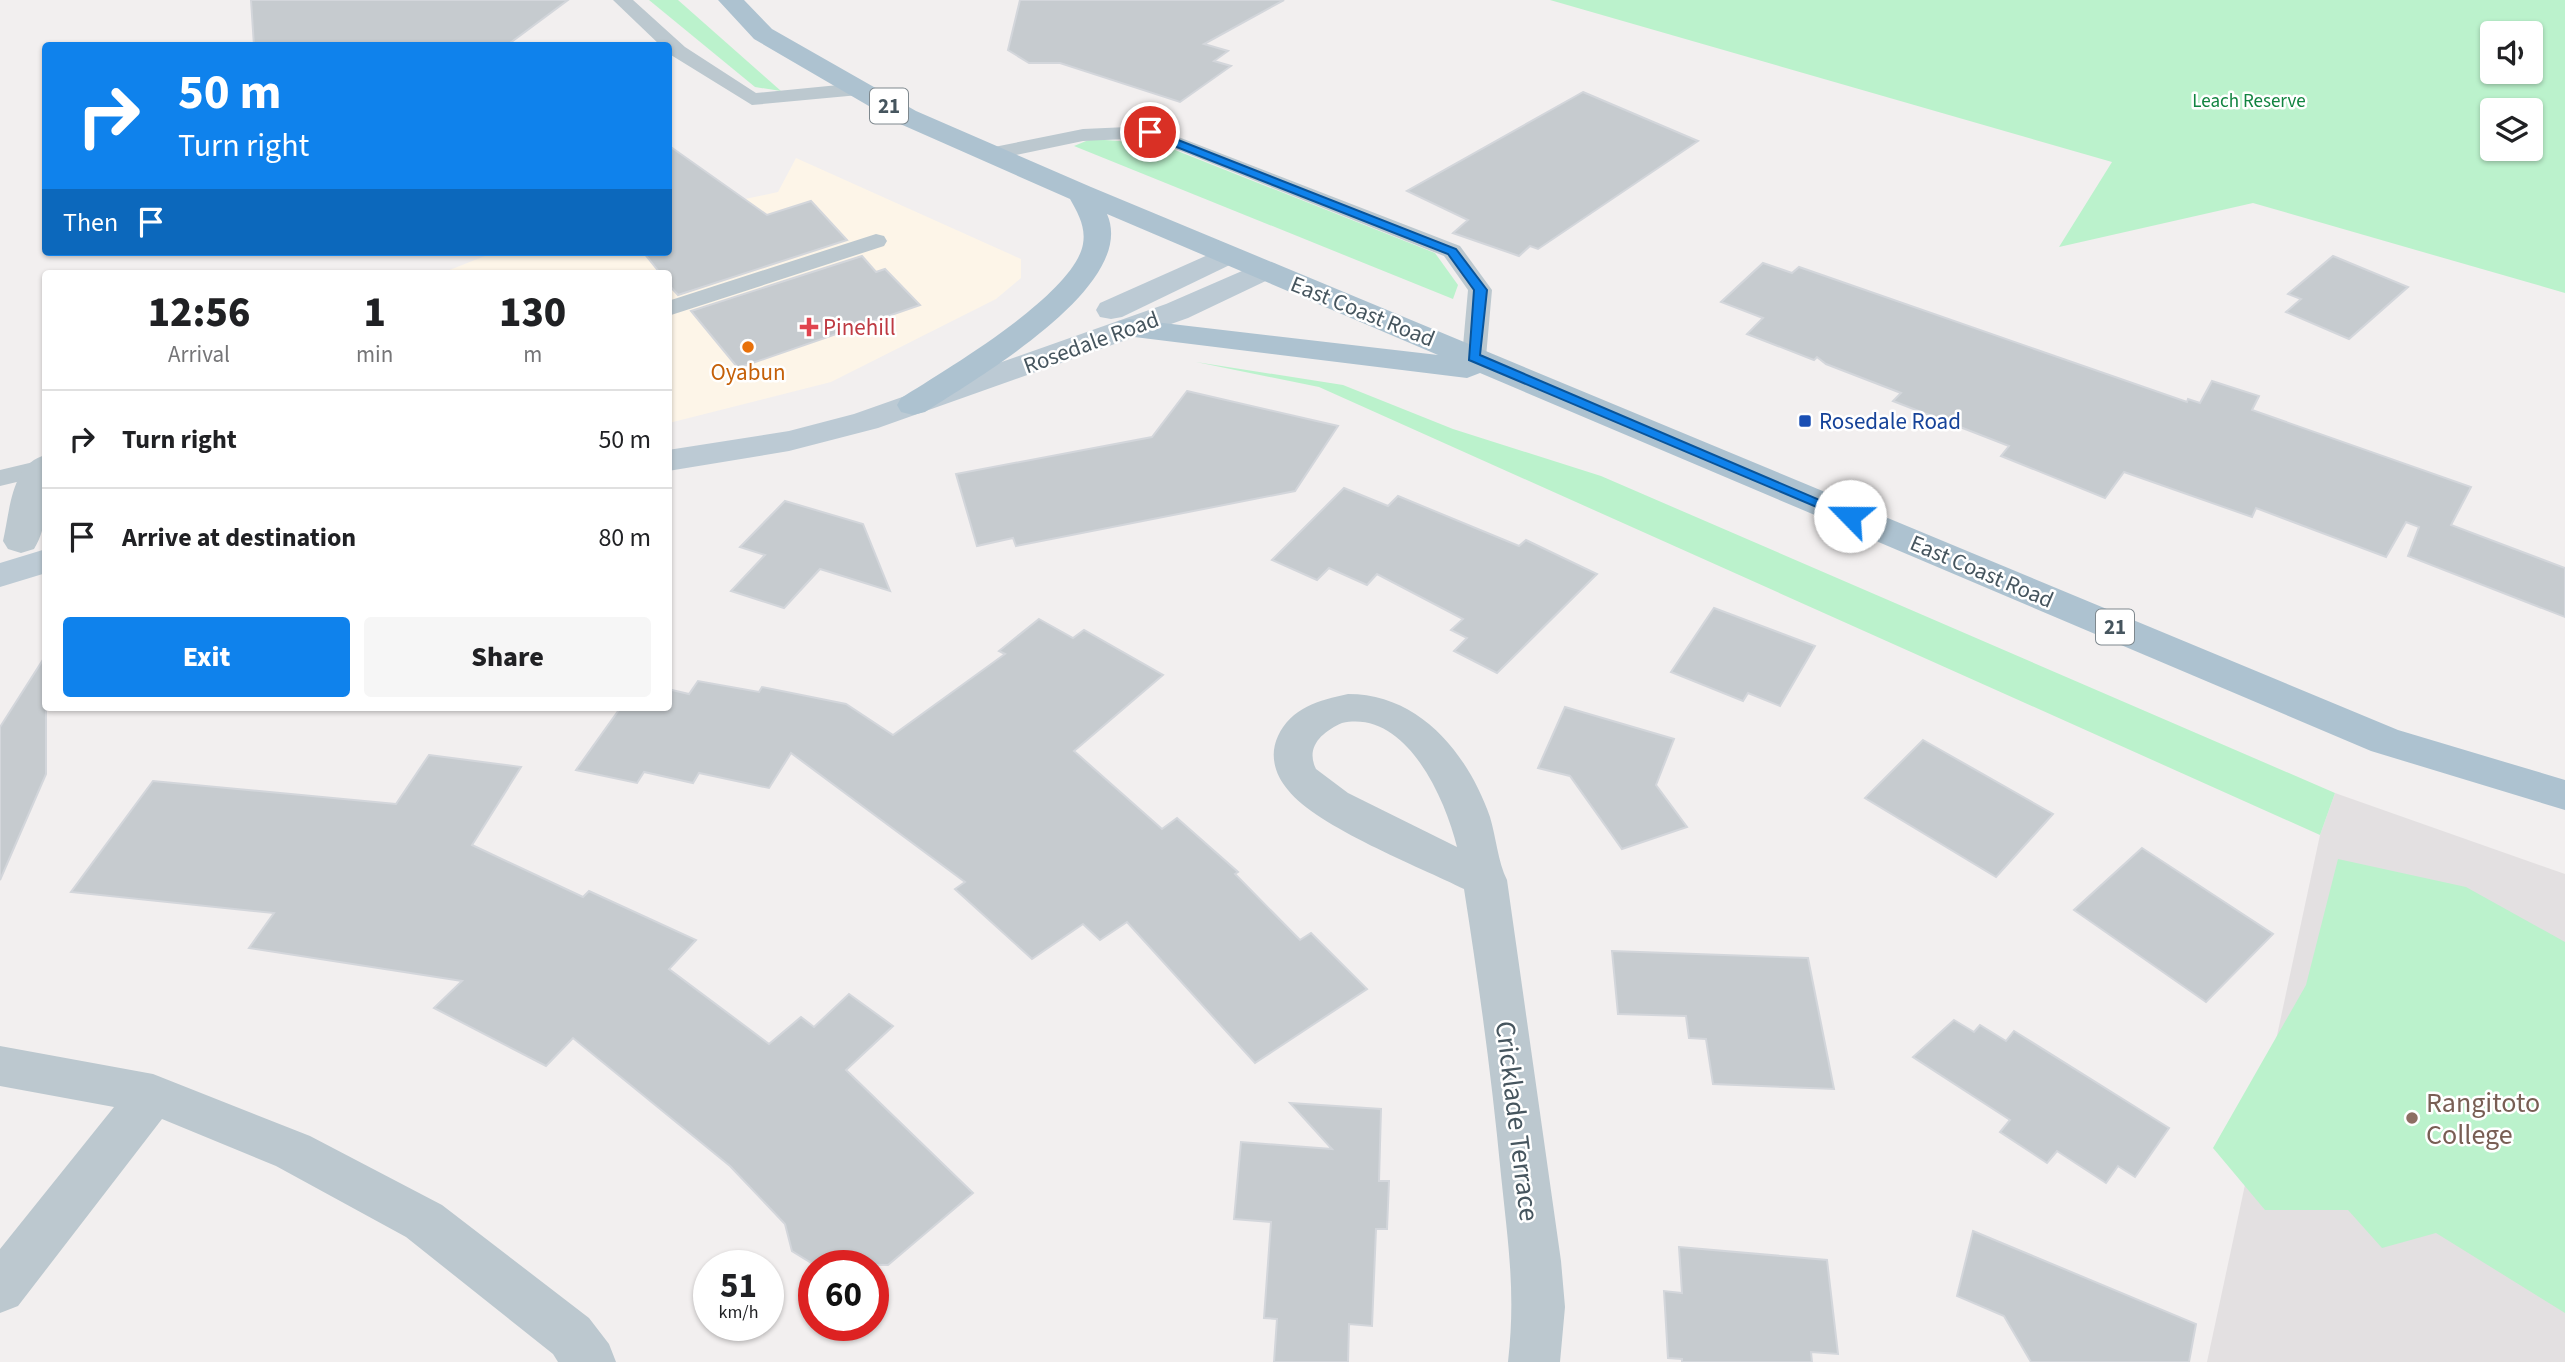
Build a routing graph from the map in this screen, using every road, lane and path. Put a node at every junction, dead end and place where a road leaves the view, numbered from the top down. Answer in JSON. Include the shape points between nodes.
{"nodes":[{"id":1,"x":622,"y":0,"type":"edge"},
{"id":2,"x":730,"y":0,"type":"edge"},
{"id":3,"x":668,"y":42,"type":"edge"},
{"id":4,"x":672,"y":46,"type":"edge"},
{"id":5,"x":859,"y":89,"type":"junction"},
{"id":6,"x":992,"y":154,"type":"junction"},
{"id":7,"x":1081,"y":193,"type":"junction"},
{"id":8,"x":876,"y":241,"type":"dead end"},
{"id":9,"x":1228,"y":255,"type":"junction"},
{"id":10,"x":1265,"y":270,"type":"junction"},
{"id":11,"x":672,"y":308,"type":"edge"},
{"id":12,"x":1129,"y":328,"type":"junction"},
{"id":13,"x":1474,"y":357,"type":"junction"},
{"id":14,"x":1510,"y":373,"type":"junction"},
{"id":15,"x":913,"y":405,"type":"junction"},
{"id":16,"x":672,"y":460,"type":"edge"},
{"id":17,"x":42,"y":468,"type":"edge"},
{"id":18,"x":42,"y":469,"type":"edge"},
{"id":19,"x":0,"y":478,"type":"edge"},
{"id":20,"x":22,"y":555,"type":"edge"},
{"id":21,"x":2565,"y":795,"type":"edge"},
{"id":22,"x":1486,"y":880,"type":"junction"},
{"id":23,"x":0,"y":1066,"type":"edge"},
{"id":24,"x":153,"y":1094,"type":"junction"},
{"id":25,"x":0,"y":1289,"type":"edge"},
{"id":26,"x":590,"y":1362,"type":"edge"},
{"id":27,"x":1534,"y":1362,"type":"edge"}],
"edges":[{"from":1,"to":3,"type":"lane"},
{"from":2,"to":5,"type":"main road","name":"East Coast Road","number":"21","via":[[763,34]]},
{"from":4,"to":5,"type":"lane","via":[[752,99]]},
{"from":5,"to":6,"type":"main road","name":"East Coast Road","number":"21","via":[[907,117]]},
{"from":6,"to":7,"type":"main road","name":"East Coast Road","number":"21"},
{"from":6,"to":13,"type":"lane","via":[[1083,135],[1150,132],[1452,251],[1480,290]]},
{"from":7,"to":9,"type":"main road","name":"East Coast Road","number":"21"},
{"from":7,"to":15,"type":"main road","via":[[1097,220],[1097,247],[1082,275],[1016,337]]},
{"from":8,"to":11,"type":"lane"},
{"from":9,"to":10,"type":"main road","name":"East Coast Road","number":"21"},
{"from":9,"to":15,"type":"main road","name":"Rosedale Road","via":[[1017,350]]},
{"from":10,"to":12,"type":"main road","name":"Rosedale Road"},
{"from":10,"to":13,"type":"main road","name":"East Coast Road","number":"21"},
{"from":12,"to":14,"type":"main road"},
{"from":12,"to":15,"type":"main road","name":"Rosedale Road"},
{"from":13,"to":14,"type":"main road","name":"East Coast Road","number":"21"},
{"from":14,"to":21,"type":"main road","name":"East Coast Road","number":"21","via":[[2385,741]]},
{"from":15,"to":16,"type":"main road","name":"Rosedale Road","via":[[789,442]]},
{"from":17,"to":19,"type":"lane"},
{"from":18,"to":20,"type":"street","via":[[36,475]]},
{"from":22,"to":22,"type":"street","name":"Cricklade Terrace","via":[[1326,801],[1301,780],[1291,757],[1303,729],[1328,712],[1362,708],[1384,713],[1414,732],[1459,791]]},
{"from":22,"to":27,"type":"street","name":"Cricklade Terrace","via":[[1514,1068],[1539,1300]]},
{"from":23,"to":24,"type":"street"},
{"from":24,"to":25,"type":"street"},
{"from":24,"to":26,"type":"street","via":[[293,1151],[424,1222],[571,1336]]}]}
